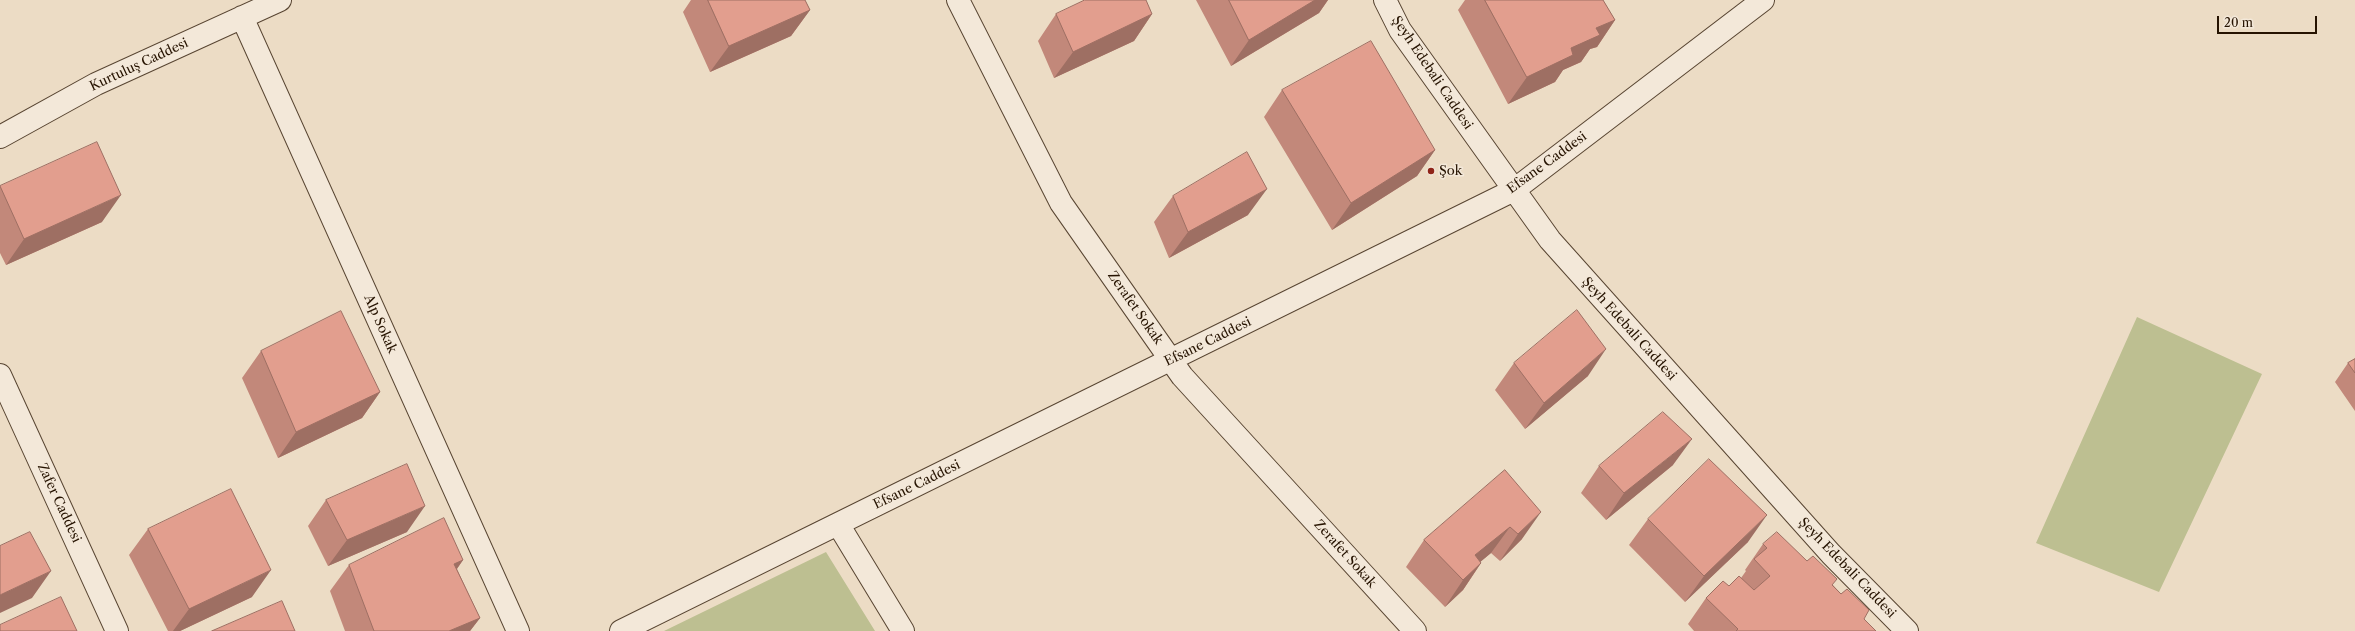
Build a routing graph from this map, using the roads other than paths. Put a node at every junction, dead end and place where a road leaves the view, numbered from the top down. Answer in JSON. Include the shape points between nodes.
{"nodes":[{"id":1,"x":280,"y":0,"type":"edge"},
{"id":2,"x":958,"y":0,"type":"edge"},
{"id":3,"x":1385,"y":0,"type":"edge"},
{"id":4,"x":1763,"y":0,"type":"edge"},
{"id":5,"x":242,"y":17,"type":"junction"},
{"id":6,"x":0,"y":137,"type":"edge"},
{"id":7,"x":1514,"y":190,"type":"junction"},
{"id":8,"x":1171,"y":360,"type":"junction"},
{"id":9,"x":0,"y":375,"type":"edge"},
{"id":10,"x":838,"y":524,"type":"junction"},
{"id":11,"x":117,"y":631,"type":"edge"},
{"id":12,"x":518,"y":631,"type":"edge"},
{"id":13,"x":621,"y":631,"type":"edge"},
{"id":14,"x":903,"y":631,"type":"edge"},
{"id":15,"x":1415,"y":631,"type":"edge"},
{"id":16,"x":1907,"y":631,"type":"edge"}],
"edges":[{"from":1,"to":5,"type":"street","name":"Kurtuluş Caddesi"},
{"from":2,"to":8,"type":"street","name":"Zerafet Sokak","via":[[1061,203]]},
{"from":3,"to":7,"type":"street","name":"Şeyh Edebali Caddesi","via":[[1400,30]]},
{"from":4,"to":7,"type":"street","name":"Efsane Caddesi"},
{"from":5,"to":6,"type":"street","name":"Kurtuluş Caddesi","via":[[96,84]]},
{"from":5,"to":12,"type":"street","name":"Alp Sokak"},
{"from":7,"to":8,"type":"street","name":"Efsane Caddesi"},
{"from":7,"to":16,"type":"street","name":"Şeyh Edebali Caddesi","via":[[1550,240],[1831,554]]},
{"from":8,"to":10,"type":"street","name":"Efsane Caddesi"},
{"from":8,"to":15,"type":"street","name":"Zerafet Sokak","via":[[1182,376]]},
{"from":9,"to":11,"type":"street","name":"Zafer Caddesi"},
{"from":10,"to":13,"type":"street","name":"Efsane Caddesi"},
{"from":10,"to":14,"type":"street"}]}
